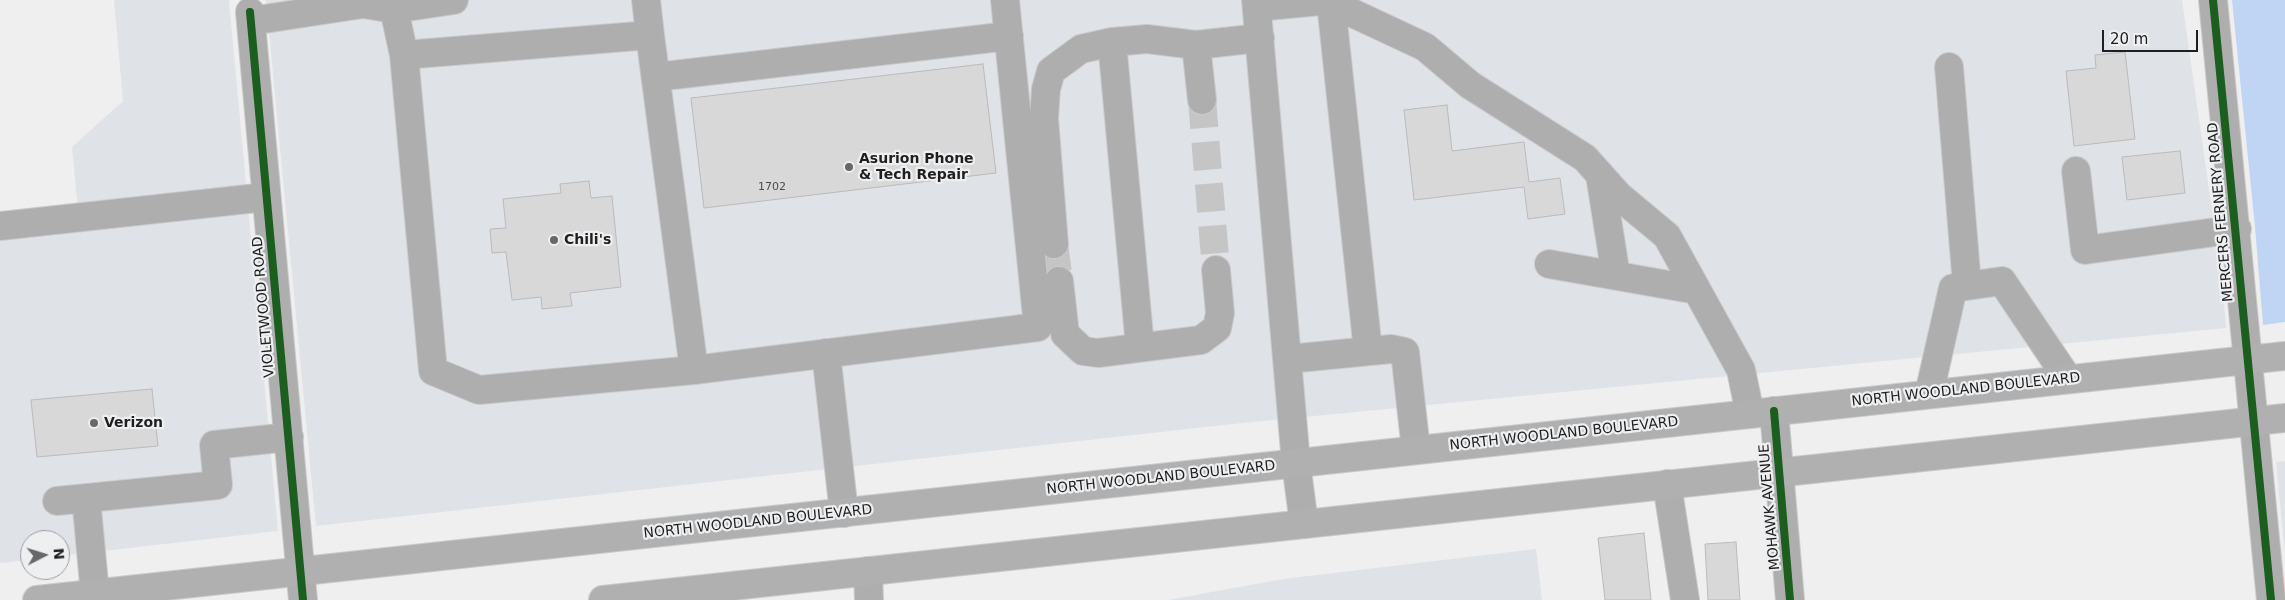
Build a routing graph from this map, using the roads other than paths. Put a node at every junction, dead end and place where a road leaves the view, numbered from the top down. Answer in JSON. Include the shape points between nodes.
{"nodes":[{"id":1,"x":454,"y":0,"type":"edge"},
{"id":2,"x":646,"y":0,"type":"edge"},
{"id":3,"x":1005,"y":0,"type":"edge"},
{"id":4,"x":2213,"y":0,"type":"edge"},
{"id":5,"x":1331,"y":3,"type":"junction"},
{"id":6,"x":1256,"y":4,"type":"edge"},
{"id":7,"x":394,"y":9,"type":"junction"},
{"id":8,"x":650,"y":35,"type":"junction"},
{"id":9,"x":1009,"y":36,"type":"junction"},
{"id":10,"x":1260,"y":38,"type":"junction"},
{"id":11,"x":1112,"y":42,"type":"junction"},
{"id":12,"x":1196,"y":45,"type":"junction"},
{"id":13,"x":404,"y":56,"type":"junction"},
{"id":14,"x":1949,"y":67,"type":"dead end"},
{"id":15,"x":656,"y":77,"type":"junction"},
{"id":16,"x":1202,"y":100,"type":"tunnel mouth"},
{"id":17,"x":2076,"y":171,"type":"dead end"},
{"id":18,"x":1600,"y":175,"type":"junction"},
{"id":19,"x":266,"y":197,"type":"junction"},
{"id":20,"x":0,"y":226,"type":"edge"},
{"id":21,"x":2237,"y":229,"type":"junction"},
{"id":22,"x":1054,"y":244,"type":"tunnel mouth"},
{"id":23,"x":1549,"y":264,"type":"dead end"},
{"id":24,"x":1216,"y":270,"type":"tunnel mouth"},
{"id":25,"x":1616,"y":276,"type":"junction"},
{"id":26,"x":1059,"y":282,"type":"tunnel mouth"},
{"id":27,"x":1967,"y":285,"type":"junction"},
{"id":28,"x":1697,"y":290,"type":"junction"},
{"id":29,"x":1140,"y":347,"type":"junction"},
{"id":30,"x":1368,"y":351,"type":"junction"},
{"id":31,"x":826,"y":353,"type":"junction"},
{"id":32,"x":2285,"y":356,"type":"edge"},
{"id":33,"x":1288,"y":359,"type":"junction"},
{"id":34,"x":2247,"y":360,"type":"junction"},
{"id":35,"x":694,"y":370,"type":"junction"},
{"id":36,"x":2068,"y":379,"type":"junction"},
{"id":37,"x":1930,"y":394,"type":"junction"},
{"id":38,"x":1762,"y":412,"type":"junction"},
{"id":39,"x":2285,"y":418,"type":"edge"},
{"id":40,"x":2253,"y":422,"type":"junction"},
{"id":41,"x":289,"y":437,"type":"junction"},
{"id":42,"x":1416,"y":450,"type":"junction"},
{"id":43,"x":1296,"y":463,"type":"junction"},
{"id":44,"x":1779,"y":472,"type":"junction"},
{"id":45,"x":1667,"y":484,"type":"junction"},
{"id":46,"x":86,"y":498,"type":"junction"},
{"id":47,"x":57,"y":501,"type":"dead end"},
{"id":48,"x":844,"y":513,"type":"junction"},
{"id":49,"x":1304,"y":524,"type":"junction"},
{"id":50,"x":868,"y":571,"type":"junction"},
{"id":51,"x":301,"y":572,"type":"junction"},
{"id":52,"x":95,"y":594,"type":"junction"},
{"id":53,"x":37,"y":600,"type":"edge"},
{"id":54,"x":303,"y":600,"type":"edge"},
{"id":55,"x":603,"y":600,"type":"edge"},
{"id":56,"x":869,"y":600,"type":"edge"},
{"id":57,"x":1685,"y":600,"type":"edge"},
{"id":58,"x":1790,"y":600,"type":"edge"},
{"id":59,"x":2271,"y":600,"type":"edge"}],
"edges":[{"from":1,"to":7,"type":"street"},
{"from":2,"to":8,"type":"street"},
{"from":3,"to":9,"type":"street"},
{"from":4,"to":21,"type":"street","name":"MERCERS FERNERY ROAD"},
{"from":5,"to":6,"type":"street"},
{"from":5,"to":18,"type":"street","name":"MOHAWK AVENUE","via":[[1425,47],[1470,85],[1585,158]]},
{"from":5,"to":30,"type":"street"},
{"from":6,"to":10,"type":"street"},
{"from":7,"to":13,"type":"street"},
{"from":7,"to":19,"type":"street","name":"VIOLETWOOD ROAD","via":[[363,4],[250,17]]},
{"from":8,"to":13,"type":"street"},
{"from":8,"to":15,"type":"street"},
{"from":9,"to":15,"type":"street"},
{"from":9,"to":31,"type":"street","via":[[1038,327]]},
{"from":10,"to":12,"type":"street"},
{"from":10,"to":33,"type":"street"},
{"from":11,"to":12,"type":"street","via":[[1148,40]]},
{"from":11,"to":22,"type":"street","via":[[1081,50],[1051,70],[1044,118]]},
{"from":11,"to":29,"type":"street"},
{"from":12,"to":16,"type":"street"},
{"from":13,"to":35,"type":"street","via":[[433,371],[479,390]]},
{"from":14,"to":27,"type":"street"},
{"from":15,"to":35,"type":"street"},
{"from":17,"to":21,"type":"street","via":[[2085,250]]},
{"from":18,"to":25,"type":"street"},
{"from":18,"to":28,"type":"street","name":"MOHAWK AVENUE","via":[[1619,196],[1667,236]]},
{"from":19,"to":20,"type":"street"},
{"from":19,"to":41,"type":"street","name":"VIOLETWOOD ROAD"},
{"from":21,"to":34,"type":"street","name":"MERCERS FERNERY ROAD"},
{"from":23,"to":25,"type":"street"},
{"from":24,"to":29,"type":"street","via":[[1220,313],[1217,328],[1201,340]]},
{"from":25,"to":28,"type":"street"},
{"from":26,"to":29,"type":"street","via":[[1065,334],[1083,351]]},
{"from":27,"to":36,"type":"street","via":[[2002,281]]},
{"from":27,"to":37,"type":"street","via":[[1953,288]]},
{"from":28,"to":38,"type":"street","name":"MOHAWK AVENUE"},
{"from":30,"to":33,"type":"street"},
{"from":30,"to":42,"type":"street","via":[[1391,348],[1406,352]]},
{"from":31,"to":35,"type":"street"},
{"from":31,"to":48,"type":"street"},
{"from":32,"to":34,"type":"main road","name":"NORTH WOODLAND BOULEVARD"},
{"from":33,"to":43,"type":"street"},
{"from":34,"to":36,"type":"main road","name":"NORTH WOODLAND BOULEVARD"},
{"from":34,"to":40,"type":"street","name":"MERCERS FERNERY ROAD"},
{"from":36,"to":37,"type":"main road","name":"NORTH WOODLAND BOULEVARD"},
{"from":37,"to":38,"type":"main road","name":"NORTH WOODLAND BOULEVARD"},
{"from":38,"to":42,"type":"main road","name":"NORTH WOODLAND BOULEVARD"},
{"from":38,"to":44,"type":"street","name":"MOHAWK AVENUE"},
{"from":39,"to":40,"type":"main road"},
{"from":40,"to":44,"type":"main road"},
{"from":40,"to":59,"type":"street","name":"MERCERS FERNERY ROAD"},
{"from":41,"to":46,"type":"street","via":[[214,445],[218,485]]},
{"from":41,"to":51,"type":"street","name":"VIOLETWOOD ROAD"},
{"from":42,"to":43,"type":"main road","name":"NORTH WOODLAND BOULEVARD"},
{"from":43,"to":48,"type":"main road","name":"NORTH WOODLAND BOULEVARD"},
{"from":43,"to":49,"type":"street"},
{"from":44,"to":45,"type":"main road"},
{"from":44,"to":58,"type":"street","name":"MOHAWK AVENUE"},
{"from":45,"to":49,"type":"main road"},
{"from":45,"to":57,"type":"street"},
{"from":46,"to":47,"type":"street"},
{"from":46,"to":52,"type":"street"},
{"from":48,"to":51,"type":"main road","name":"NORTH WOODLAND BOULEVARD"},
{"from":49,"to":50,"type":"main road"},
{"from":50,"to":55,"type":"main road"},
{"from":50,"to":56,"type":"street"},
{"from":51,"to":52,"type":"main road","name":"NORTH WOODLAND BOULEVARD"},
{"from":51,"to":54,"type":"street","name":"VIOLETWOOD ROAD"},
{"from":52,"to":53,"type":"main road","name":"NORTH WOODLAND BOULEVARD"}]}
